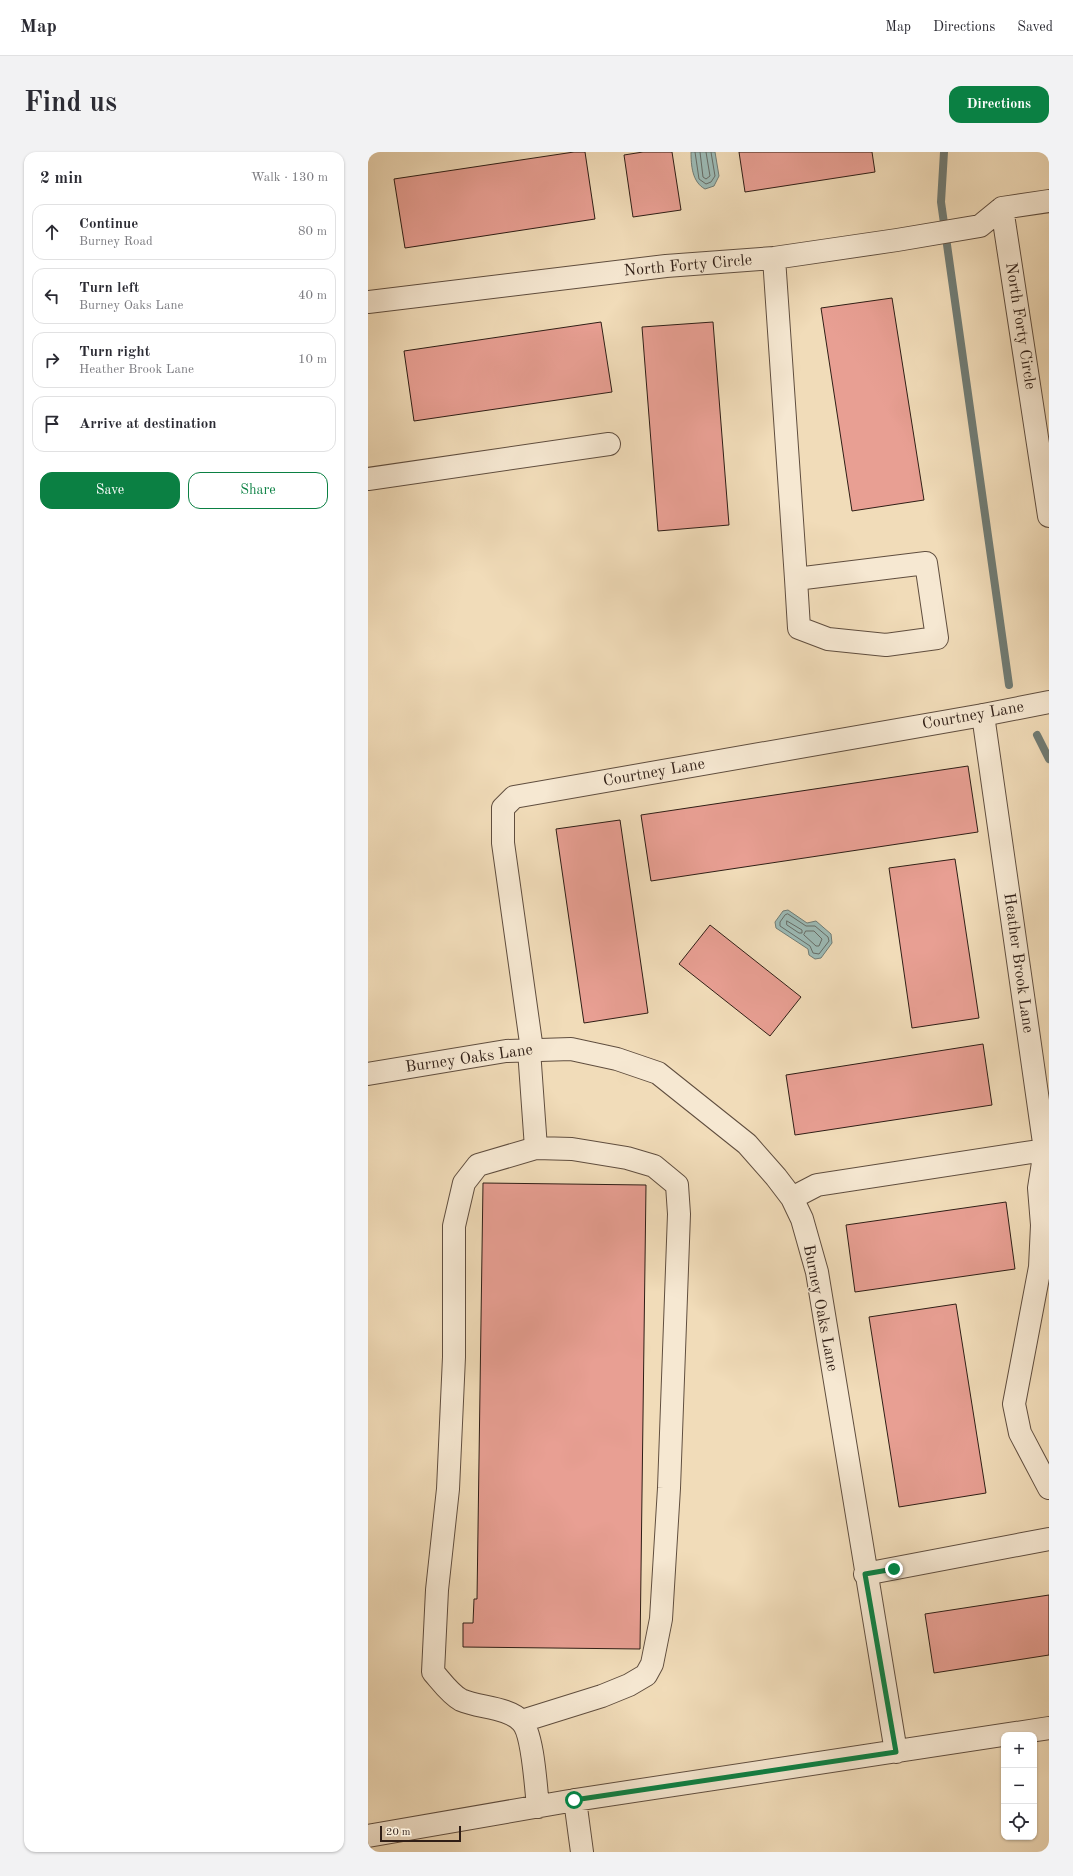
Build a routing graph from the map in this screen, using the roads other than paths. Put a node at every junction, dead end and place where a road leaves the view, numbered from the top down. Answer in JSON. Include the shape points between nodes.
{"nodes":[{"id":1,"x":1049,"y":201,"type":"edge"},
{"id":2,"x":1002,"y":208,"type":"junction"},
{"id":3,"x":774,"y":258,"type":"junction"},
{"id":4,"x":368,"y":302,"type":"edge"},
{"id":5,"x":609,"y":444,"type":"dead end"},
{"id":6,"x":368,"y":479,"type":"edge"},
{"id":7,"x":1049,"y":516,"type":"edge"},
{"id":8,"x":796,"y":579,"type":"junction"},
{"id":9,"x":1049,"y":702,"type":"edge"},
{"id":10,"x":983,"y":715,"type":"junction"},
{"id":11,"x":531,"y":1050,"type":"junction"},
{"id":12,"x":368,"y":1074,"type":"edge"},
{"id":13,"x":536,"y":1148,"type":"junction"},
{"id":14,"x":1045,"y":1150,"type":"junction"},
{"id":15,"x":792,"y":1198,"type":"junction"},
{"id":16,"x":1049,"y":1488,"type":"edge"},
{"id":17,"x":1049,"y":1539,"type":"edge"},
{"id":18,"x":865,"y":1574,"type":"junction"},
{"id":19,"x":522,"y":1721,"type":"junction"},
{"id":20,"x":1049,"y":1728,"type":"edge"},
{"id":21,"x":896,"y":1752,"type":"junction"},
{"id":22,"x":574,"y":1800,"type":"junction"},
{"id":23,"x":538,"y":1807,"type":"junction"},
{"id":24,"x":368,"y":1836,"type":"edge"},
{"id":25,"x":582,"y":1852,"type":"edge"}],
"edges":[{"from":1,"to":2,"type":"street"},
{"from":2,"to":3,"type":"street","name":"North Forty Circle","via":[[980,226]]},
{"from":2,"to":7,"type":"street","name":"North Forty Circle"},
{"from":3,"to":4,"type":"street","name":"North Forty Circle","via":[[666,266]]},
{"from":3,"to":8,"type":"street"},
{"from":5,"to":6,"type":"street"},
{"from":8,"to":8,"type":"street","via":[[799,628],[828,639],[886,645],[937,638],[926,563]]},
{"from":9,"to":10,"type":"street","name":"Courtney Lane"},
{"from":10,"to":11,"type":"street","name":"Courtney Lane","via":[[514,797],[503,808],[503,843]]},
{"from":10,"to":14,"type":"street","name":"Heather Brook Lane"},
{"from":11,"to":12,"type":"street","name":"Burney Oaks Lane","via":[[506,1051]]},
{"from":11,"to":13,"type":"street","name":"Courtney Lane"},
{"from":11,"to":15,"type":"street","name":"Burney Oaks Lane","via":[[571,1049],[617,1059],[658,1073],[747,1144]]},
{"from":13,"to":19,"type":"street","via":[[478,1165],[464,1183],[454,1226],[454,1357],[448,1481],[437,1590],[433,1672],[460,1699],[480,1707],[507,1712]]},
{"from":13,"to":19,"type":"street","via":[[572,1149],[627,1158],[654,1166],[677,1185],[679,1214],[662,1612],[652,1664],[646,1675],[630,1685]]},
{"from":14,"to":15,"type":"street","via":[[817,1185]]},
{"from":14,"to":16,"type":"street","name":"Heather Brook Lane","via":[[1039,1188],[1042,1225],[1040,1267],[1014,1404],[1020,1433]]},
{"from":15,"to":18,"type":"street","name":"Burney Oaks Lane","via":[[802,1219],[816,1272]]},
{"from":17,"to":18,"type":"street"},
{"from":18,"to":21,"type":"street","name":"Burney Oaks Lane"},
{"from":19,"to":23,"type":"street","via":[[530,1739]]},
{"from":20,"to":21,"type":"street"},
{"from":21,"to":22,"type":"street"},
{"from":22,"to":23,"type":"street"},
{"from":22,"to":25,"type":"street"},
{"from":23,"to":24,"type":"street"}]}
